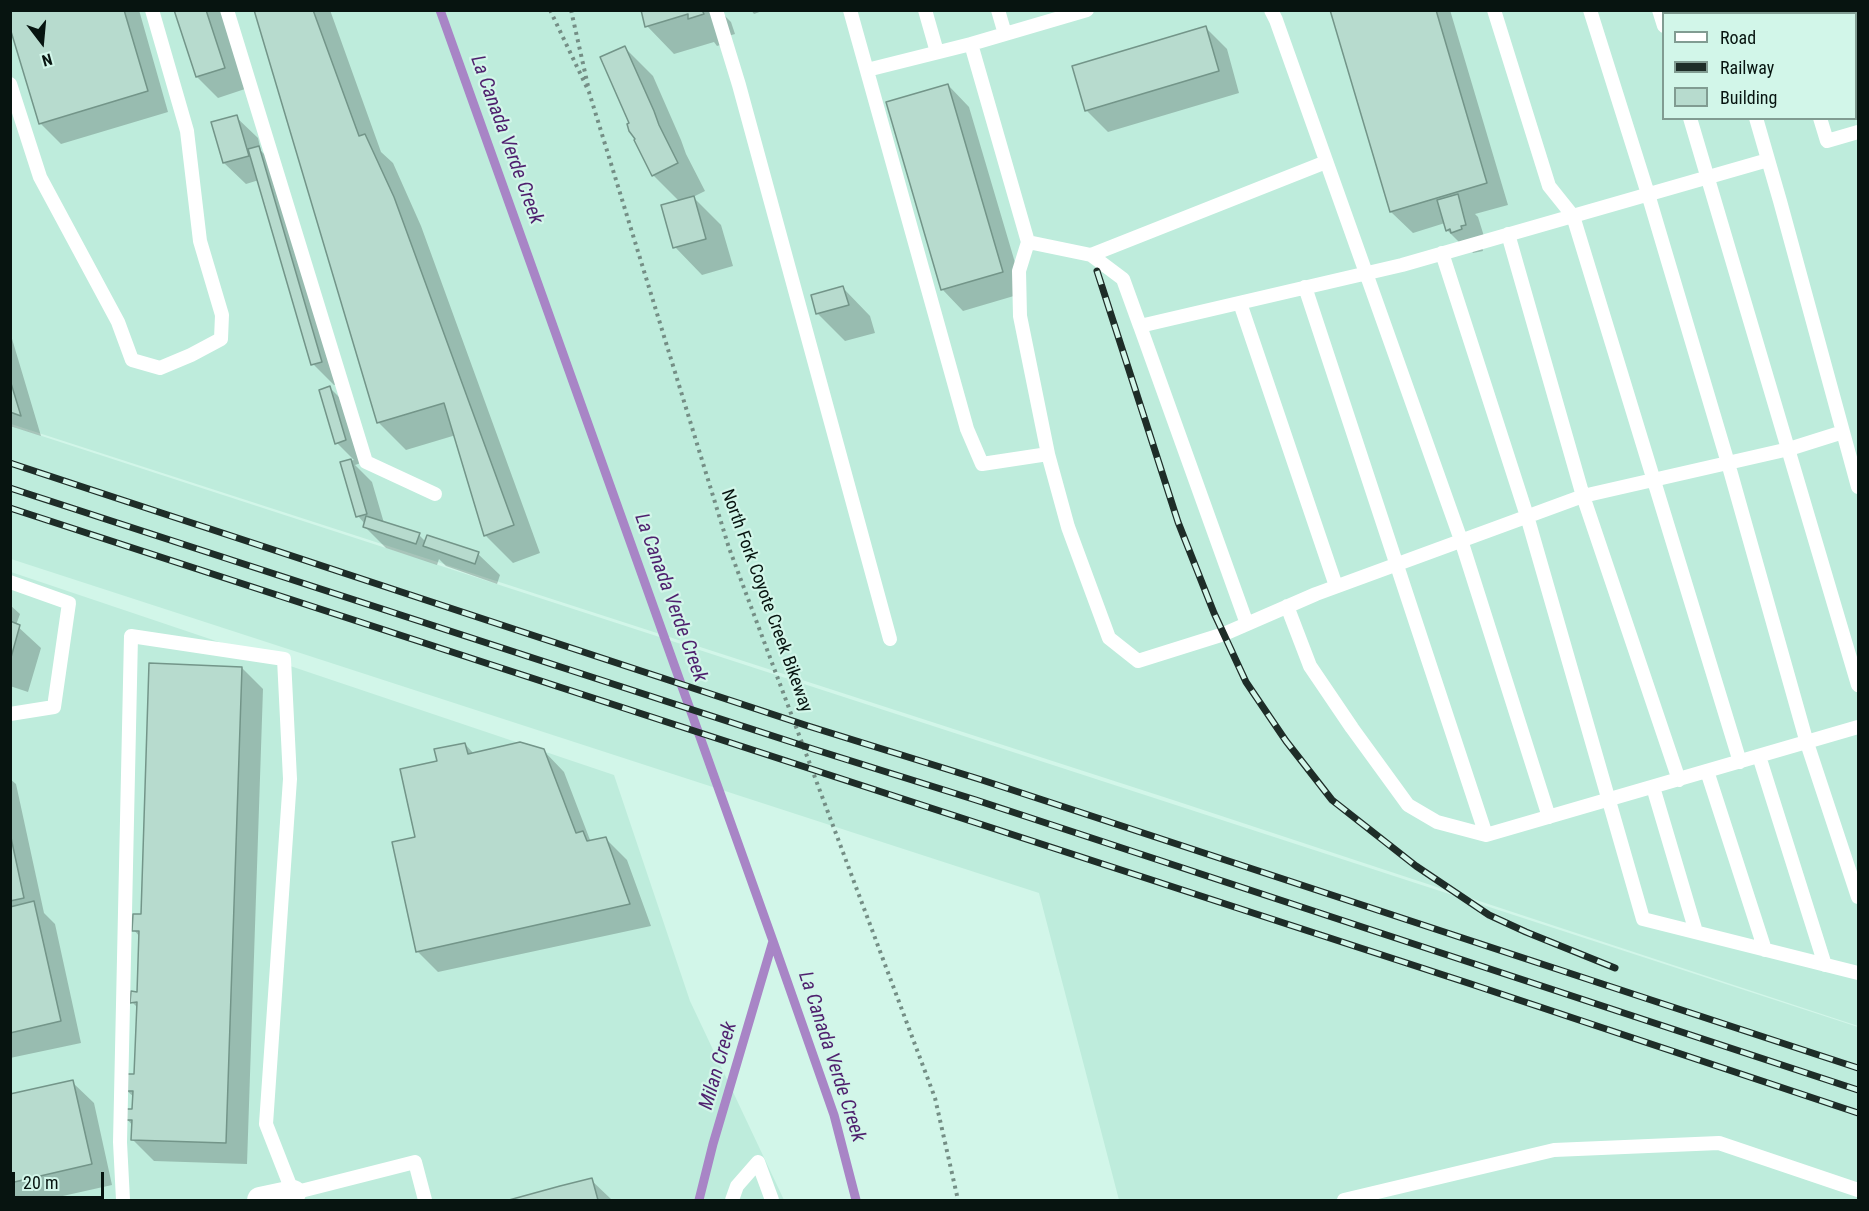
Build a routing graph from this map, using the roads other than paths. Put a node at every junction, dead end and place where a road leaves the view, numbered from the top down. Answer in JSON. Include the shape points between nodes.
{"nodes":[{"id":1,"x":152,"y":10,"type":"edge"},
{"id":2,"x":227,"y":10,"type":"edge"},
{"id":3,"x":716,"y":10,"type":"edge"},
{"id":4,"x":850,"y":10,"type":"edge"},
{"id":5,"x":925,"y":10,"type":"edge"},
{"id":6,"x":998,"y":10,"type":"edge"},
{"id":7,"x":1271,"y":10,"type":"edge"},
{"id":8,"x":1494,"y":10,"type":"edge"},
{"id":9,"x":1590,"y":10,"type":"edge"},
{"id":10,"x":1084,"y":11,"type":"edge"},
{"id":11,"x":1005,"y":34,"type":"junction"},
{"id":12,"x":971,"y":44,"type":"junction"},
{"id":13,"x":937,"y":52,"type":"junction"},
{"id":14,"x":867,"y":70,"type":"junction"},
{"id":15,"x":10,"y":84,"type":"edge"},
{"id":16,"x":1691,"y":120,"type":"edge"},
{"id":17,"x":1757,"y":120,"type":"edge"},
{"id":18,"x":1821,"y":120,"type":"edge"},
{"id":19,"x":1858,"y":132,"type":"edge"},
{"id":20,"x":1768,"y":160,"type":"junction"},
{"id":21,"x":1326,"y":162,"type":"junction"},
{"id":22,"x":1708,"y":178,"type":"junction"},
{"id":23,"x":1648,"y":194,"type":"junction"},
{"id":24,"x":1573,"y":216,"type":"junction"},
{"id":25,"x":1508,"y":234,"type":"junction"},
{"id":26,"x":1028,"y":242,"type":"junction"},
{"id":27,"x":1442,"y":253,"type":"junction"},
{"id":28,"x":1091,"y":255,"type":"junction"},
{"id":29,"x":1365,"y":273,"type":"junction"},
{"id":30,"x":1305,"y":288,"type":"junction"},
{"id":31,"x":1240,"y":303,"type":"junction"},
{"id":32,"x":1140,"y":326,"type":"junction"},
{"id":33,"x":1843,"y":432,"type":"junction"},
{"id":34,"x":1789,"y":449,"type":"junction"},
{"id":35,"x":1048,"y":454,"type":"junction"},
{"id":36,"x":1728,"y":463,"type":"junction"},
{"id":37,"x":1654,"y":480,"type":"junction"},
{"id":38,"x":1858,"y":487,"type":"edge"},
{"id":39,"x":435,"y":494,"type":"dead end"},
{"id":40,"x":1583,"y":496,"type":"junction"},
{"id":41,"x":1527,"y":516,"type":"junction"},
{"id":42,"x":1461,"y":540,"type":"junction"},
{"id":43,"x":1396,"y":564,"type":"junction"},
{"id":44,"x":10,"y":582,"type":"edge"},
{"id":45,"x":1336,"y":586,"type":"junction"},
{"id":46,"x":1287,"y":606,"type":"junction"},
{"id":47,"x":1247,"y":624,"type":"junction"},
{"id":48,"x":890,"y":639,"type":"dead end"},
{"id":49,"x":1858,"y":685,"type":"edge"},
{"id":50,"x":10,"y":714,"type":"edge"},
{"id":51,"x":1858,"y":728,"type":"edge"},
{"id":52,"x":1807,"y":742,"type":"junction"},
{"id":53,"x":1759,"y":756,"type":"junction"},
{"id":54,"x":1740,"y":762,"type":"junction"},
{"id":55,"x":1707,"y":771,"type":"junction"},
{"id":56,"x":1679,"y":780,"type":"junction"},
{"id":57,"x":1653,"y":787,"type":"junction"},
{"id":58,"x":1609,"y":800,"type":"junction"},
{"id":59,"x":1549,"y":817,"type":"junction"},
{"id":60,"x":1486,"y":835,"type":"junction"},
{"id":61,"x":1858,"y":897,"type":"edge"},
{"id":62,"x":1696,"y":932,"type":"junction"},
{"id":63,"x":1765,"y":950,"type":"junction"},
{"id":64,"x":1825,"y":965,"type":"junction"},
{"id":65,"x":1858,"y":974,"type":"edge"},
{"id":66,"x":1858,"y":1190,"type":"edge"},
{"id":67,"x":293,"y":1193,"type":"junction"},
{"id":68,"x":123,"y":1200,"type":"edge"},
{"id":69,"x":260,"y":1200,"type":"edge"},
{"id":70,"x":425,"y":1200,"type":"edge"},
{"id":71,"x":732,"y":1200,"type":"edge"},
{"id":72,"x":772,"y":1200,"type":"edge"},
{"id":73,"x":1344,"y":1200,"type":"edge"}],
"edges":[{"from":1,"to":15,"type":"lane","via":[[187,131],[200,241],[222,315],[221,339],[191,355],[160,368],[132,360],[118,322],[40,177]]},
{"from":2,"to":39,"type":"lane","via":[[366,462]]},
{"from":3,"to":48,"type":"lane"},
{"from":4,"to":14,"type":"lane"},
{"from":5,"to":13,"type":"lane"},
{"from":6,"to":11,"type":"lane"},
{"from":7,"to":21,"type":"lane"},
{"from":8,"to":24,"type":"lane","via":[[1549,186]]},
{"from":9,"to":23,"type":"lane"},
{"from":10,"to":11,"type":"lane"},
{"from":11,"to":12,"type":"lane"},
{"from":12,"to":13,"type":"lane"},
{"from":12,"to":26,"type":"lane"},
{"from":13,"to":14,"type":"lane"},
{"from":14,"to":35,"type":"lane","via":[[967,429],[982,464]]},
{"from":16,"to":22,"type":"lane"},
{"from":17,"to":20,"type":"lane"},
{"from":18,"to":19,"type":"lane","via":[[1827,141]]},
{"from":20,"to":22,"type":"lane"},
{"from":20,"to":33,"type":"lane"},
{"from":21,"to":28,"type":"lane"},
{"from":21,"to":29,"type":"lane"},
{"from":22,"to":23,"type":"lane"},
{"from":22,"to":34,"type":"lane"},
{"from":23,"to":24,"type":"lane"},
{"from":23,"to":36,"type":"lane"},
{"from":24,"to":25,"type":"lane"},
{"from":24,"to":37,"type":"lane"},
{"from":25,"to":27,"type":"lane"},
{"from":25,"to":40,"type":"lane"},
{"from":26,"to":28,"type":"lane"},
{"from":26,"to":35,"type":"lane","via":[[1019,271],[1020,316]]},
{"from":27,"to":29,"type":"lane"},
{"from":27,"to":41,"type":"lane"},
{"from":28,"to":32,"type":"lane","via":[[1123,279]]},
{"from":29,"to":30,"type":"lane"},
{"from":29,"to":42,"type":"lane"},
{"from":30,"to":31,"type":"lane"},
{"from":30,"to":43,"type":"lane"},
{"from":31,"to":32,"type":"lane"},
{"from":31,"to":45,"type":"lane"},
{"from":32,"to":47,"type":"lane"},
{"from":33,"to":34,"type":"lane"},
{"from":33,"to":38,"type":"lane"},
{"from":34,"to":36,"type":"lane"},
{"from":34,"to":49,"type":"lane"},
{"from":35,"to":47,"type":"lane","via":[[1068,527],[1109,638],[1138,661]]},
{"from":36,"to":37,"type":"lane"},
{"from":36,"to":52,"type":"lane"},
{"from":37,"to":40,"type":"lane"},
{"from":37,"to":54,"type":"lane"},
{"from":40,"to":41,"type":"lane"},
{"from":40,"to":56,"type":"lane"},
{"from":41,"to":42,"type":"lane"},
{"from":41,"to":58,"type":"lane"},
{"from":42,"to":43,"type":"lane"},
{"from":42,"to":59,"type":"lane"},
{"from":43,"to":45,"type":"lane"},
{"from":43,"to":60,"type":"lane"},
{"from":44,"to":50,"type":"lane","via":[[69,603],[54,707]]},
{"from":45,"to":46,"type":"lane"},
{"from":46,"to":47,"type":"lane"},
{"from":46,"to":60,"type":"lane","via":[[1310,666],[1408,805],[1437,822]]},
{"from":51,"to":52,"type":"lane"},
{"from":52,"to":53,"type":"lane"},
{"from":52,"to":61,"type":"lane"},
{"from":53,"to":54,"type":"lane"},
{"from":53,"to":64,"type":"lane"},
{"from":54,"to":55,"type":"lane"},
{"from":55,"to":56,"type":"lane"},
{"from":55,"to":63,"type":"lane"},
{"from":56,"to":57,"type":"lane"},
{"from":57,"to":58,"type":"lane"},
{"from":57,"to":62,"type":"lane"},
{"from":58,"to":59,"type":"lane"},
{"from":58,"to":62,"type":"lane","via":[[1643,919]]},
{"from":59,"to":60,"type":"lane"},
{"from":62,"to":63,"type":"lane"},
{"from":63,"to":64,"type":"lane"},
{"from":64,"to":65,"type":"lane"},
{"from":66,"to":73,"type":"lane","via":[[1719,1143],[1554,1150]]},
{"from":67,"to":68,"type":"lane","via":[[266,1124],[290,779],[284,659],[131,636],[120,1142]]},
{"from":67,"to":69,"type":"street"},
{"from":67,"to":70,"type":"lane","via":[[415,1162]]},
{"from":71,"to":72,"type":"lane","via":[[737,1186],[758,1162]]}]}
